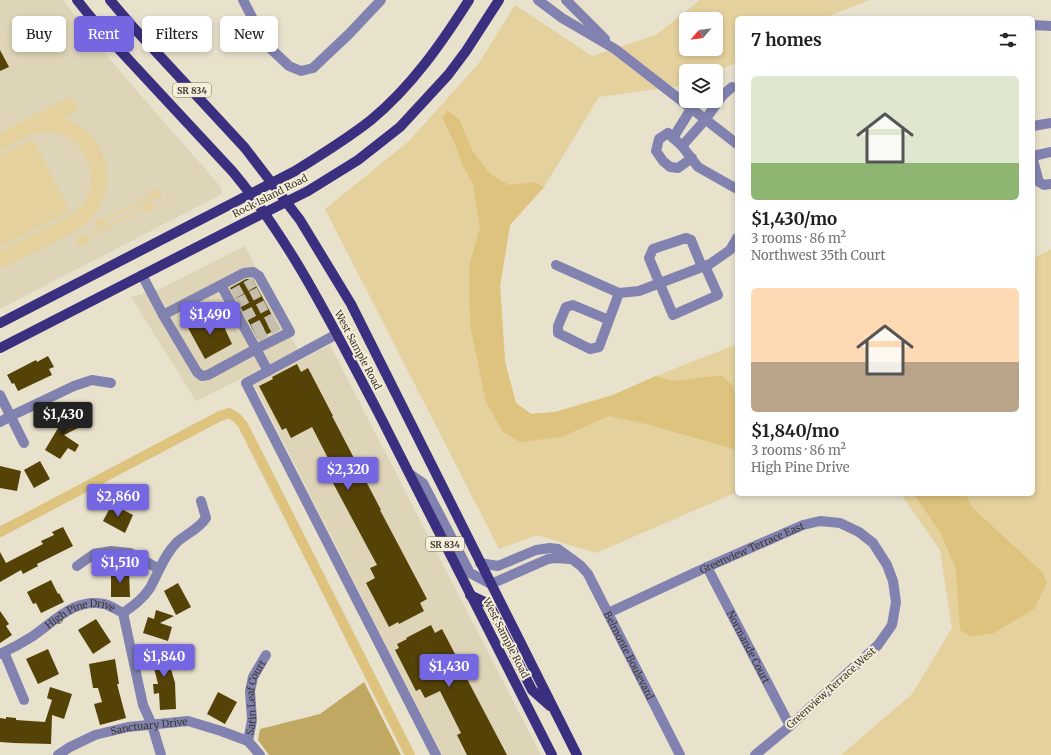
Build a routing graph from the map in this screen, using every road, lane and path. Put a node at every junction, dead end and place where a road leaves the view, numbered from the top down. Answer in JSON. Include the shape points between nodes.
{"nodes":[{"id":1,"x":77,"y":0,"type":"edge"},
{"id":2,"x":110,"y":0,"type":"edge"},
{"id":3,"x":243,"y":0,"type":"edge"},
{"id":4,"x":381,"y":0,"type":"edge"},
{"id":5,"x":469,"y":0,"type":"edge"},
{"id":6,"x":499,"y":0,"type":"edge"},
{"id":7,"x":538,"y":0,"type":"edge"},
{"id":8,"x":566,"y":0,"type":"edge"},
{"id":9,"x":1035,"y":25,"type":"edge"},
{"id":10,"x":1051,"y":26,"type":"edge"},
{"id":11,"x":615,"y":49,"type":"junction"},
{"id":12,"x":734,"y":88,"type":"edge"},
{"id":13,"x":723,"y":90,"type":"edge"},
{"id":14,"x":692,"y":109,"type":"junction"},
{"id":15,"x":705,"y":120,"type":"junction"},
{"id":16,"x":1051,"y":122,"type":"edge"},
{"id":17,"x":1035,"y":126,"type":"edge"},
{"id":18,"x":673,"y":138,"type":"junction"},
{"id":19,"x":735,"y":142,"type":"edge"},
{"id":20,"x":682,"y":146,"type":"junction"},
{"id":21,"x":1051,"y":152,"type":"edge"},
{"id":22,"x":1035,"y":156,"type":"edge"},
{"id":23,"x":692,"y":158,"type":"junction"},
{"id":24,"x":1035,"y":167,"type":"edge"},
{"id":25,"x":272,"y":183,"type":"junction"},
{"id":26,"x":1051,"y":184,"type":"edge"},
{"id":27,"x":735,"y":188,"type":"edge"},
{"id":28,"x":251,"y":194,"type":"junction"},
{"id":29,"x":286,"y":203,"type":"junction"},
{"id":30,"x":265,"y":213,"type":"junction"},
{"id":31,"x":735,"y":241,"type":"edge"},
{"id":32,"x":556,"y":265,"type":"dead end"},
{"id":33,"x":704,"y":266,"type":"junction"},
{"id":34,"x":142,"y":275,"type":"junction"},
{"id":35,"x":659,"y":283,"type":"junction"},
{"id":36,"x":221,"y":285,"type":"junction"},
{"id":37,"x":619,"y":293,"type":"junction"},
{"id":38,"x":163,"y":315,"type":"junction"},
{"id":39,"x":609,"y":320,"type":"junction"},
{"id":40,"x":0,"y":323,"type":"edge"},
{"id":41,"x":337,"y":334,"type":"junction"},
{"id":42,"x":0,"y":348,"type":"edge"},
{"id":43,"x":256,"y":349,"type":"junction"},
{"id":44,"x":268,"y":371,"type":"junction"},
{"id":45,"x":111,"y":383,"type":"dead end"},
{"id":46,"x":0,"y":395,"type":"edge"},
{"id":47,"x":11,"y":416,"type":"junction"},
{"id":48,"x":0,"y":422,"type":"edge"},
{"id":49,"x":24,"y":442,"type":"dead end"},
{"id":50,"x":410,"y":474,"type":"junction"},
{"id":51,"x":200,"y":500,"type":"dead end"},
{"id":52,"x":572,"y":559,"type":"junction"},
{"id":53,"x":480,"y":563,"type":"junction"},
{"id":54,"x":887,"y":565,"type":"joint"},
{"id":55,"x":78,"y":566,"type":"dead end"},
{"id":56,"x":708,"y":567,"type":"junction"},
{"id":57,"x":159,"y":569,"type":"junction"},
{"id":58,"x":491,"y":584,"type":"junction"},
{"id":59,"x":470,"y":595,"type":"junction"},
{"id":60,"x":123,"y":613,"type":"junction"},
{"id":61,"x":608,"y":613,"type":"junction"},
{"id":62,"x":2,"y":653,"type":"edge"},
{"id":63,"x":266,"y":655,"type":"dead end"},
{"id":64,"x":24,"y":700,"type":"dead end"},
{"id":65,"x":553,"y":708,"type":"junction"},
{"id":66,"x":152,"y":725,"type":"junction"},
{"id":67,"x":790,"y":726,"type":"junction"},
{"id":68,"x":248,"y":741,"type":"junction"},
{"id":69,"x":58,"y":755,"type":"edge"},
{"id":70,"x":161,"y":755,"type":"edge"},
{"id":71,"x":260,"y":755,"type":"edge"},
{"id":72,"x":436,"y":755,"type":"edge"},
{"id":73,"x":552,"y":755,"type":"edge"},
{"id":74,"x":577,"y":755,"type":"edge"},
{"id":75,"x":680,"y":755,"type":"edge"},
{"id":76,"x":755,"y":755,"type":"edge"}],
"edges":[{"from":1,"to":28,"type":"main road","name":"West Sample Road","number":"SR 834"},
{"from":2,"to":25,"type":"main road","name":"West Sample Road","number":"SR 834","via":[[246,148]]},
{"from":3,"to":4,"type":"street","via":[[270,48],[289,66],[301,71],[313,68]]},
{"from":5,"to":25,"type":"main road","name":"Rock Island Road","via":[[444,38],[397,96],[349,136]]},
{"from":6,"to":29,"type":"main road","name":"Rock Island Road","via":[[448,75],[400,127],[358,160]]},
{"from":7,"to":11,"type":"street","via":[[562,18]]},
{"from":8,"to":11,"type":"street"},
{"from":9,"to":10,"type":"street"},
{"from":11,"to":14,"type":"street"},
{"from":12,"to":13,"type":"street"},
{"from":12,"to":15,"type":"street","via":[[722,96]]},
{"from":14,"to":15,"type":"street"},
{"from":14,"to":18,"type":"street"},
{"from":15,"to":19,"type":"street"},
{"from":15,"to":20,"type":"street"},
{"from":16,"to":17,"type":"street"},
{"from":18,"to":20,"type":"street"},
{"from":18,"to":23,"type":"street","via":[[668,133],[659,139],[656,151],[663,161],[670,167],[678,168]]},
{"from":20,"to":23,"type":"street"},
{"from":21,"to":22,"type":"street"},
{"from":23,"to":27,"type":"street","via":[[698,167]]},
{"from":24,"to":26,"type":"street","via":[[1039,182],[1044,185]]},
{"from":25,"to":28,"type":"main road","name":"Rock Island Road"},
{"from":25,"to":29,"type":"main road","name":"West Sample Road","number":"SR 834"},
{"from":28,"to":30,"type":"main road","name":"West Sample Road","number":"SR 834"},
{"from":28,"to":40,"type":"main road","name":"Rock Island Road"},
{"from":29,"to":30,"type":"main road","name":"Rock Island Road"},
{"from":29,"to":53,"type":"main road","name":"West Sample Road","number":"SR 834","via":[[300,220],[351,304]]},
{"from":30,"to":34,"type":"main road","name":"Rock Island Road"},
{"from":30,"to":41,"type":"main road","name":"West Sample Road","number":"SR 834","via":[[302,270]]},
{"from":31,"to":33,"type":"street","via":[[730,250]]},
{"from":32,"to":37,"type":"street"},
{"from":33,"to":35,"type":"street"},
{"from":33,"to":35,"type":"street","via":[[691,240],[686,238],[653,249],[650,258]]},
{"from":33,"to":35,"type":"street","via":[[718,295],[673,315]]},
{"from":34,"to":38,"type":"street"},
{"from":34,"to":42,"type":"main road","name":"Rock Island Road"},
{"from":35,"to":37,"type":"street","via":[[639,291]]},
{"from":36,"to":38,"type":"street"},
{"from":36,"to":43,"type":"street","via":[[236,305],[252,335]]},
{"from":36,"to":43,"type":"street","via":[[244,273],[253,272],[259,276],[257,281],[279,320],[290,332]]},
{"from":37,"to":39,"type":"street"},
{"from":38,"to":43,"type":"street","via":[[197,372],[202,376]]},
{"from":39,"to":39,"type":"street","via":[[599,347],[590,349],[558,333],[558,326],[566,307],[573,305]]},
{"from":41,"to":44,"type":"street"},
{"from":41,"to":50,"type":"main road","name":"West Sample Road","number":"SR 834"},
{"from":43,"to":44,"type":"street"},
{"from":44,"to":72,"type":"street","via":[[246,382]]},
{"from":45,"to":47,"type":"street","via":[[92,380]]},
{"from":46,"to":47,"type":"street"},
{"from":47,"to":48,"type":"street"},
{"from":47,"to":49,"type":"street"},
{"from":50,"to":58,"type":"street","via":[[423,483],[470,573]]},
{"from":50,"to":59,"type":"main road","name":"West Sample Road","number":"SR 834"},
{"from":51,"to":57,"type":"street","via":[[206,518],[202,525],[191,531],[169,551]]},
{"from":52,"to":53,"type":"street","name":"Belmonte Boulevard","via":[[550,548],[536,550],[498,566]]},
{"from":52,"to":58,"type":"street","via":[[548,559]]},
{"from":52,"to":61,"type":"street","name":"Belmonte Boulevard","via":[[588,574]]},
{"from":53,"to":58,"type":"main road","name":"West Sample Road","number":"SR 834"},
{"from":54,"to":56,"type":"street","name":"Greenview Terrace East","via":[[873,543],[859,532],[840,523],[820,521],[803,525]]},
{"from":54,"to":67,"type":"street","name":"Greenview Terrace West","via":[[893,581],[896,602],[892,625],[878,645]]},
{"from":55,"to":57,"type":"street","via":[[94,554],[111,551],[130,553]]},
{"from":56,"to":61,"type":"street","name":"Greenview Terrace East"},
{"from":56,"to":67,"type":"street","name":"Normande Court"},
{"from":57,"to":60,"type":"street","via":[[150,588],[139,602]]},
{"from":58,"to":65,"type":"main road","name":"West Sample Road","number":"SR 834"},
{"from":59,"to":65,"type":"main road","via":[[489,604],[532,690]]},
{"from":59,"to":73,"type":"main road","name":"West Sample Road","number":"SR 834"},
{"from":60,"to":62,"type":"street","name":"High Pine Drive","via":[[105,604],[87,603],[70,609],[33,636]]},
{"from":60,"to":66,"type":"street","name":"High Pine Drive","via":[[143,705]]},
{"from":61,"to":75,"type":"street","name":"Belmonte Boulevard"},
{"from":62,"to":64,"type":"street"},
{"from":63,"to":68,"type":"street","name":"Satin Leaf Court","via":[[253,677],[250,691],[252,720]]},
{"from":65,"to":74,"type":"main road","name":"West Sample Road","number":"SR 834"},
{"from":66,"to":68,"type":"street","name":"Sanctuary Drive","via":[[188,722],[221,730]]},
{"from":66,"to":69,"type":"street","name":"Sanctuary Drive","via":[[128,727],[95,735],[70,746]]},
{"from":66,"to":70,"type":"street","name":"High Pine Drive"},
{"from":67,"to":76,"type":"street","name":"Greenview Terrace West"},
{"from":68,"to":71,"type":"street","name":"Sanctuary Drive"}]}
